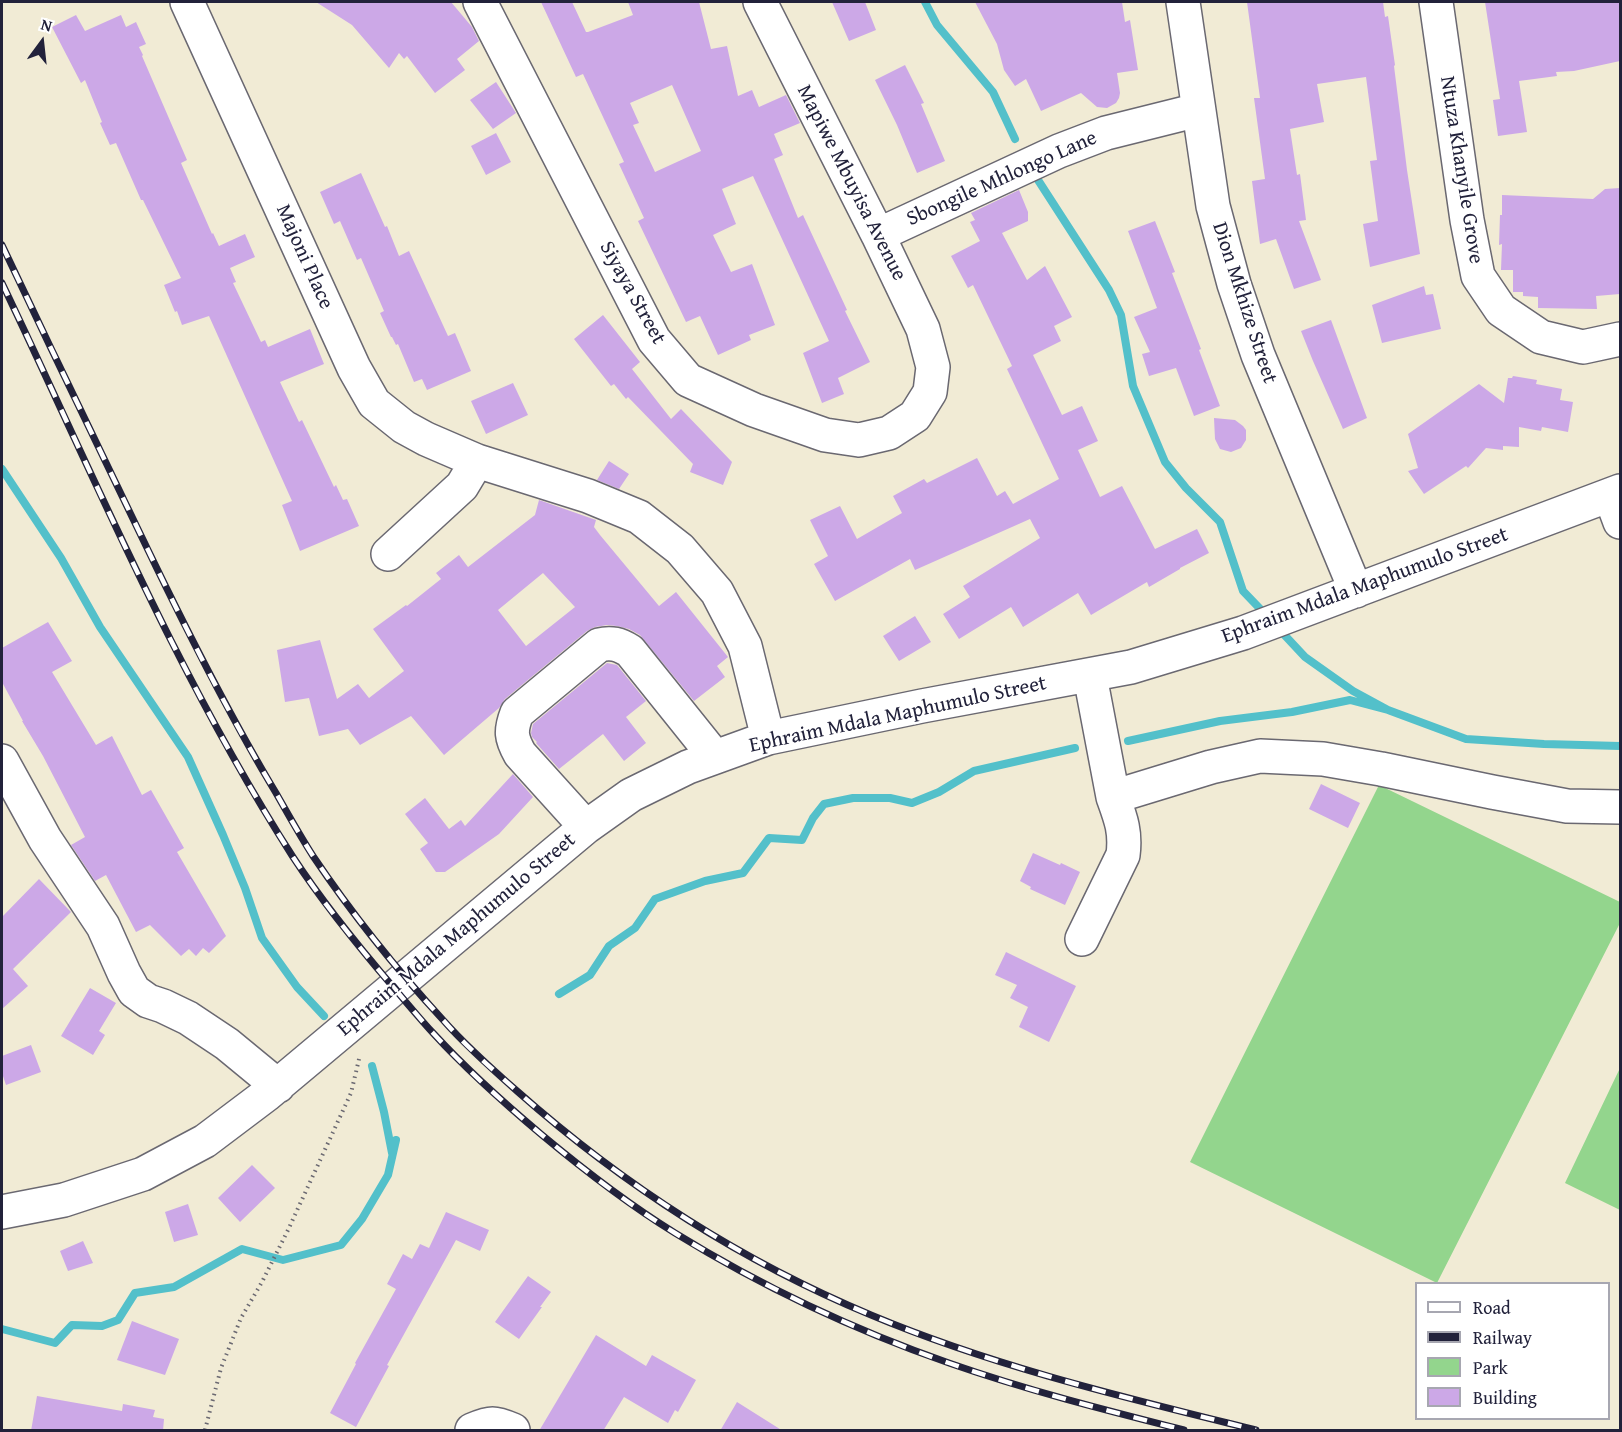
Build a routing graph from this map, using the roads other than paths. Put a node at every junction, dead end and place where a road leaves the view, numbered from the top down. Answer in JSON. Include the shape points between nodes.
{"nodes":[{"id":1,"x":187,"y":2,"type":"edge"},
{"id":2,"x":480,"y":2,"type":"edge"},
{"id":3,"x":760,"y":2,"type":"edge"},
{"id":4,"x":1183,"y":2,"type":"edge"},
{"id":5,"x":1436,"y":2,"type":"edge"},
{"id":6,"x":1198,"y":110,"type":"junction"},
{"id":7,"x":878,"y":235,"type":"junction"},
{"id":8,"x":1620,"y":339,"type":"edge"},
{"id":9,"x":933,"y":367,"type":"joint"},
{"id":10,"x":477,"y":461,"type":"junction"},
{"id":11,"x":1617,"y":502,"type":"edge"},
{"id":12,"x":388,"y":554,"type":"dead end"},
{"id":13,"x":1356,"y":591,"type":"junction"},
{"id":14,"x":1090,"y":676,"type":"junction"},
{"id":15,"x":768,"y":738,"type":"junction"},
{"id":16,"x":715,"y":757,"type":"junction"},
{"id":17,"x":2,"y":760,"type":"edge"},
{"id":18,"x":1113,"y":797,"type":"junction"},
{"id":19,"x":1620,"y":807,"type":"edge"},
{"id":20,"x":586,"y":827,"type":"junction"},
{"id":21,"x":1082,"y":939,"type":"dead end"},
{"id":22,"x":278,"y":1086,"type":"junction"},
{"id":23,"x":2,"y":1212,"type":"edge"},
{"id":24,"x":472,"y":1431,"type":"edge"},
{"id":25,"x":513,"y":1431,"type":"edge"}],
"edges":[{"from":1,"to":10,"type":"street","name":"Majoni Place","via":[[354,368],[374,403],[404,427]]},
{"from":2,"to":9,"type":"street","name":"Siyaya Street","via":[[654,340],[688,380],[815,432],[859,440],[889,433],[915,416],[930,392]]},
{"from":3,"to":7,"type":"street","name":"Mapiwe Mbuyisa Avenue"},
{"from":4,"to":6,"type":"street","name":"Dion Mkhize Street"},
{"from":5,"to":8,"type":"street","name":"Ntuza Khanyile Grove","via":[[1478,276],[1502,310],[1541,337],[1583,347]]},
{"from":6,"to":7,"type":"street","name":"Sbongile Mhlongo Lane","via":[[1106,133],[1059,151]]},
{"from":6,"to":13,"type":"street","name":"Dion Mkhize Street","via":[[1213,206],[1258,355]]},
{"from":7,"to":9,"type":"street","name":"Mapiwe Mbuyisa Avenue","via":[[923,329]]},
{"from":10,"to":12,"type":"street","via":[[462,486]]},
{"from":10,"to":15,"type":"street","name":"Majoni Place","via":[[588,496],[639,518],[680,549],[717,592],[745,646]]},
{"from":11,"to":13,"type":"street","name":"Ephraim Mdala Maphumulo Street"},
{"from":13,"to":14,"type":"street","name":"Ephraim Mdala Maphumulo Street","via":[[1244,633]]},
{"from":14,"to":15,"type":"street","name":"Ephraim Mdala Maphumulo Street"},
{"from":14,"to":18,"type":"street"},
{"from":15,"to":16,"type":"street","name":"Ephraim Mdala Maphumulo Street"},
{"from":16,"to":20,"type":"street","name":"Ephraim Mdala Maphumulo Street","via":[[631,795]]},
{"from":16,"to":20,"type":"street","via":[[630,651],[622,645],[598,645],[517,713],[512,726],[513,741],[520,754]]},
{"from":17,"to":22,"type":"street","via":[[45,839],[103,926],[134,991],[188,1018]]},
{"from":18,"to":19,"type":"street","via":[[1260,756],[1323,759],[1567,806]]},
{"from":18,"to":21,"type":"street","via":[[1123,823],[1123,855]]},
{"from":20,"to":22,"type":"street","name":"Ephraim Mdala Maphumulo Street"},
{"from":22,"to":23,"type":"street","name":"Ephraim Mdala Maphumulo Street","via":[[205,1141],[143,1174],[64,1200]]},
{"from":24,"to":25,"type":"street","via":[[495,1423]]}]}
